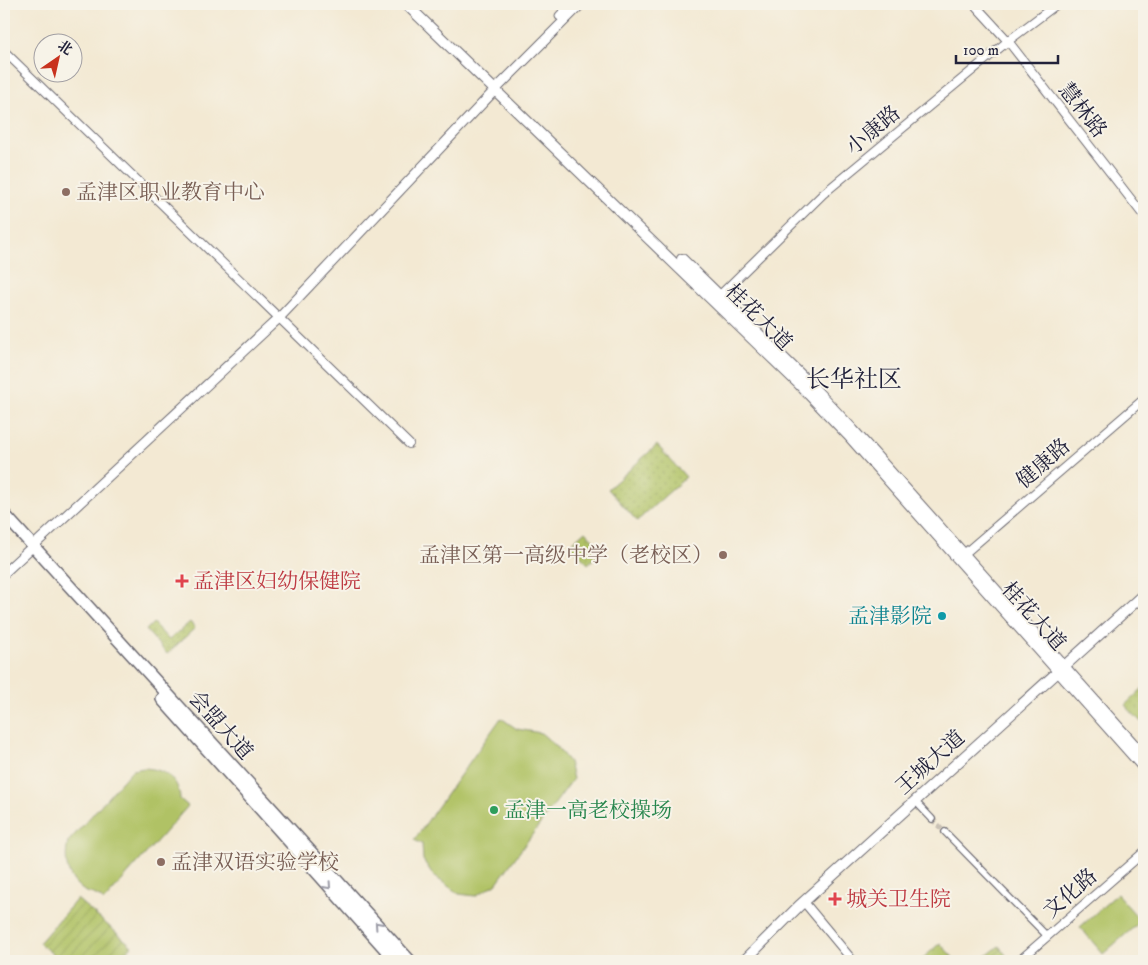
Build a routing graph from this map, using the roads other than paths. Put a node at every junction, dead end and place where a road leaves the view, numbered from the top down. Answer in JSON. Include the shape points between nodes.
{"nodes":[{"id":1,"x":406,"y":4,"type":"edge"},
{"id":2,"x":416,"y":4,"type":"edge"},
{"id":3,"x":573,"y":4,"type":"edge"},
{"id":4,"x":582,"y":4,"type":"edge"},
{"id":5,"x":974,"y":4,"type":"edge"},
{"id":6,"x":1058,"y":4,"type":"edge"},
{"id":7,"x":1008,"y":41,"type":"junction"},
{"id":8,"x":4,"y":51,"type":"edge"},
{"id":9,"x":495,"y":86,"type":"junction"},
{"id":10,"x":1144,"y":216,"type":"edge"},
{"id":11,"x":720,"y":295,"type":"junction"},
{"id":12,"x":277,"y":316,"type":"junction"},
{"id":13,"x":1144,"y":399,"type":"edge"},
{"id":14,"x":409,"y":444,"type":"dead end"},
{"id":15,"x":4,"y":514,"type":"edge"},
{"id":16,"x":4,"y":524,"type":"edge"},
{"id":17,"x":29,"y":547,"type":"junction"},
{"id":18,"x":964,"y":554,"type":"junction"},
{"id":19,"x":4,"y":565,"type":"edge"},
{"id":20,"x":4,"y":573,"type":"edge"},
{"id":21,"x":1144,"y":594,"type":"edge"},
{"id":22,"x":1144,"y":600,"type":"edge"},
{"id":23,"x":1063,"y":669,"type":"junction"},
{"id":24,"x":1144,"y":756,"type":"edge"},
{"id":25,"x":1144,"y":768,"type":"edge"},
{"id":26,"x":914,"y":801,"type":"junction"},
{"id":27,"x":932,"y":819,"type":"tunnel mouth"},
{"id":28,"x":944,"y":832,"type":"tunnel mouth"},
{"id":29,"x":1144,"y":852,"type":"edge"},
{"id":30,"x":806,"y":903,"type":"junction"},
{"id":31,"x":1047,"y":936,"type":"junction"},
{"id":32,"x":396,"y":961,"type":"edge"},
{"id":33,"x":410,"y":961,"type":"edge"},
{"id":34,"x":744,"y":961,"type":"edge"},
{"id":35,"x":751,"y":961,"type":"edge"},
{"id":36,"x":853,"y":961,"type":"edge"},
{"id":37,"x":1018,"y":961,"type":"edge"}],
"edges":[{"from":1,"to":9,"type":"main road","name":"桂花大道"},
{"from":2,"to":9,"type":"main road","name":"桂花大道"},
{"from":3,"to":9,"type":"street"},
{"from":4,"to":9,"type":"street"},
{"from":5,"to":7,"type":"street","name":"慧林路"},
{"from":6,"to":7,"type":"street","name":"小康路"},
{"from":7,"to":10,"type":"street","name":"慧林路"},
{"from":7,"to":11,"type":"street","name":"小康路","via":[[823,194]]},
{"from":8,"to":12,"type":"street"},
{"from":9,"to":11,"type":"main road","name":"桂花大道"},
{"from":9,"to":12,"type":"street"},
{"from":9,"to":23,"type":"main road","name":"桂花大道","via":[[800,385]]},
{"from":11,"to":18,"type":"main road","name":"桂花大道","via":[[854,430]]},
{"from":12,"to":14,"type":"street"},
{"from":12,"to":17,"type":"street"},
{"from":13,"to":18,"type":"street","name":"健康路"},
{"from":15,"to":17,"type":"main road","name":"会盟大道"},
{"from":16,"to":17,"type":"main road","name":"会盟大道"},
{"from":17,"to":19,"type":"street"},
{"from":17,"to":20,"type":"street"},
{"from":17,"to":32,"type":"main road","name":"会盟大道","one_way":true},
{"from":33,"to":17,"type":"main road","name":"会盟大道","one_way":true},
{"from":18,"to":23,"type":"main road","name":"桂花大道"},
{"from":21,"to":23,"type":"main road","name":"王城大道"},
{"from":22,"to":23,"type":"main road","name":"王城大道"},
{"from":23,"to":24,"type":"main road","name":"桂花大道"},
{"from":23,"to":25,"type":"main road","name":"桂花大道"},
{"from":23,"to":26,"type":"main road","name":"王城大道"},
{"from":23,"to":30,"type":"main road","name":"王城大道"},
{"from":26,"to":27,"type":"street"},
{"from":26,"to":30,"type":"main road","name":"王城大道"},
{"from":28,"to":31,"type":"street"},
{"from":29,"to":31,"type":"street","name":"文化路"},
{"from":30,"to":34,"type":"main road","name":"王城大道"},
{"from":30,"to":35,"type":"main road","name":"王城大道"},
{"from":30,"to":36,"type":"street"},
{"from":31,"to":37,"type":"street","name":"文化路"}]}
